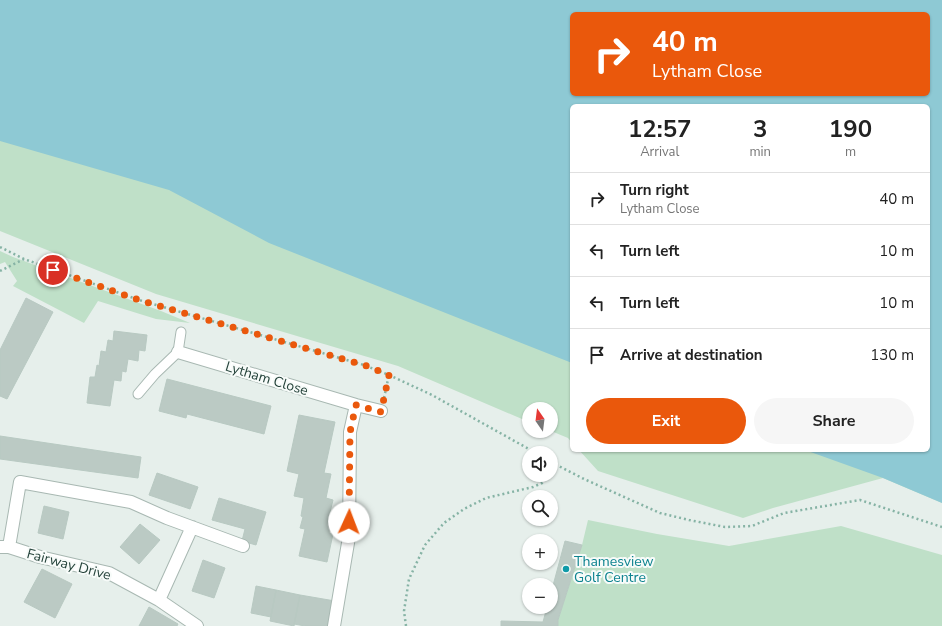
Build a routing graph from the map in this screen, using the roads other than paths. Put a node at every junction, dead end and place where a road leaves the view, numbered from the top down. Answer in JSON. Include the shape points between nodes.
{"nodes":[{"id":1,"x":181,"y":332,"type":"dead end"},
{"id":2,"x":178,"y":352,"type":"junction"},
{"id":3,"x":138,"y":394,"type":"dead end"},
{"id":4,"x":356,"y":405,"type":"junction"},
{"id":5,"x":381,"y":412,"type":"road end"},
{"id":6,"x":192,"y":527,"type":"junction"},
{"id":7,"x":243,"y":546,"type":"dead end"},
{"id":8,"x":5,"y":547,"type":"edge"},
{"id":9,"x":159,"y":600,"type":"junction"},
{"id":10,"x":198,"y":626,"type":"edge"},
{"id":11,"x":334,"y":626,"type":"edge"}],
"edges":[{"from":1,"to":2,"type":"lane"},
{"from":2,"to":3,"type":"lane"},
{"from":2,"to":4,"type":"street","name":"Lytham Close"},
{"from":4,"to":5,"type":"street","name":"Lytham Close"},
{"from":4,"to":11,"type":"street","via":[[350,432],[349,537]]},
{"from":6,"to":7,"type":"street"},
{"from":6,"to":8,"type":"street","via":[[131,502],[20,482]]},
{"from":6,"to":9,"type":"street"},
{"from":8,"to":9,"type":"street","name":"Fairway Drive","via":[[109,573]]},
{"from":9,"to":10,"type":"street","name":"Fairway Drive"}]}
